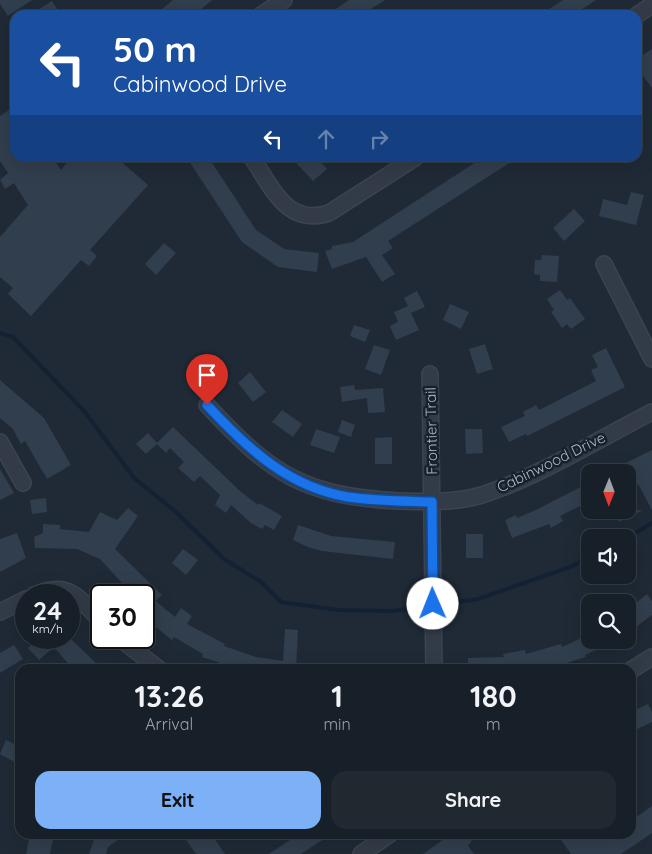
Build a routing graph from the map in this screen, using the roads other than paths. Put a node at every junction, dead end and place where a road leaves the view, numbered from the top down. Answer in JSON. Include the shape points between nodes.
{"nodes":[{"id":1,"x":284,"y":0,"type":"edge"},
{"id":2,"x":269,"y":10,"type":"edge"},
{"id":3,"x":255,"y":162,"type":"edge"},
{"id":4,"x":409,"y":162,"type":"edge"},
{"id":5,"x":604,"y":264,"type":"dead end"},
{"id":6,"x":652,"y":359,"type":"edge"},
{"id":7,"x":430,"y":374,"type":"dead end"},
{"id":8,"x":207,"y":405,"type":"dead end"},
{"id":9,"x":652,"y":412,"type":"edge"},
{"id":10,"x":0,"y":442,"type":"edge"},
{"id":11,"x":23,"y":484,"type":"dead end"},
{"id":12,"x":432,"y":502,"type":"junction"},
{"id":13,"x":80,"y":601,"type":"edge"},
{"id":14,"x":15,"y":604,"type":"edge"},
{"id":15,"x":90,"y":610,"type":"edge"},
{"id":16,"x":0,"y":612,"type":"edge"},
{"id":17,"x":133,"y":649,"type":"edge"},
{"id":18,"x":652,"y":657,"type":"edge"},
{"id":19,"x":153,"y":664,"type":"edge"},
{"id":20,"x":434,"y":664,"type":"edge"},
{"id":21,"x":636,"y":667,"type":"edge"},
{"id":22,"x":383,"y":839,"type":"edge"},
{"id":23,"x":361,"y":854,"type":"edge"}],
"edges":[{"from":1,"to":2,"type":"street"},
{"from":3,"to":4,"type":"street","via":[[281,202],[298,214],[312,217],[329,213]]},
{"from":5,"to":6,"type":"street"},
{"from":7,"to":12,"type":"street","name":"Frontier Trail"},
{"from":8,"to":12,"type":"street","name":"Cabinwood Drive","via":[[258,456],[305,484],[347,496]]},
{"from":9,"to":12,"type":"street","name":"Cabinwood Drive","via":[[504,487],[458,500]]},
{"from":10,"to":11,"type":"street"},
{"from":12,"to":20,"type":"street","name":"Frontier Trail"},
{"from":13,"to":15,"type":"street"},
{"from":14,"to":16,"type":"street"},
{"from":17,"to":19,"type":"street"},
{"from":18,"to":21,"type":"street"},
{"from":22,"to":23,"type":"street"}]}
